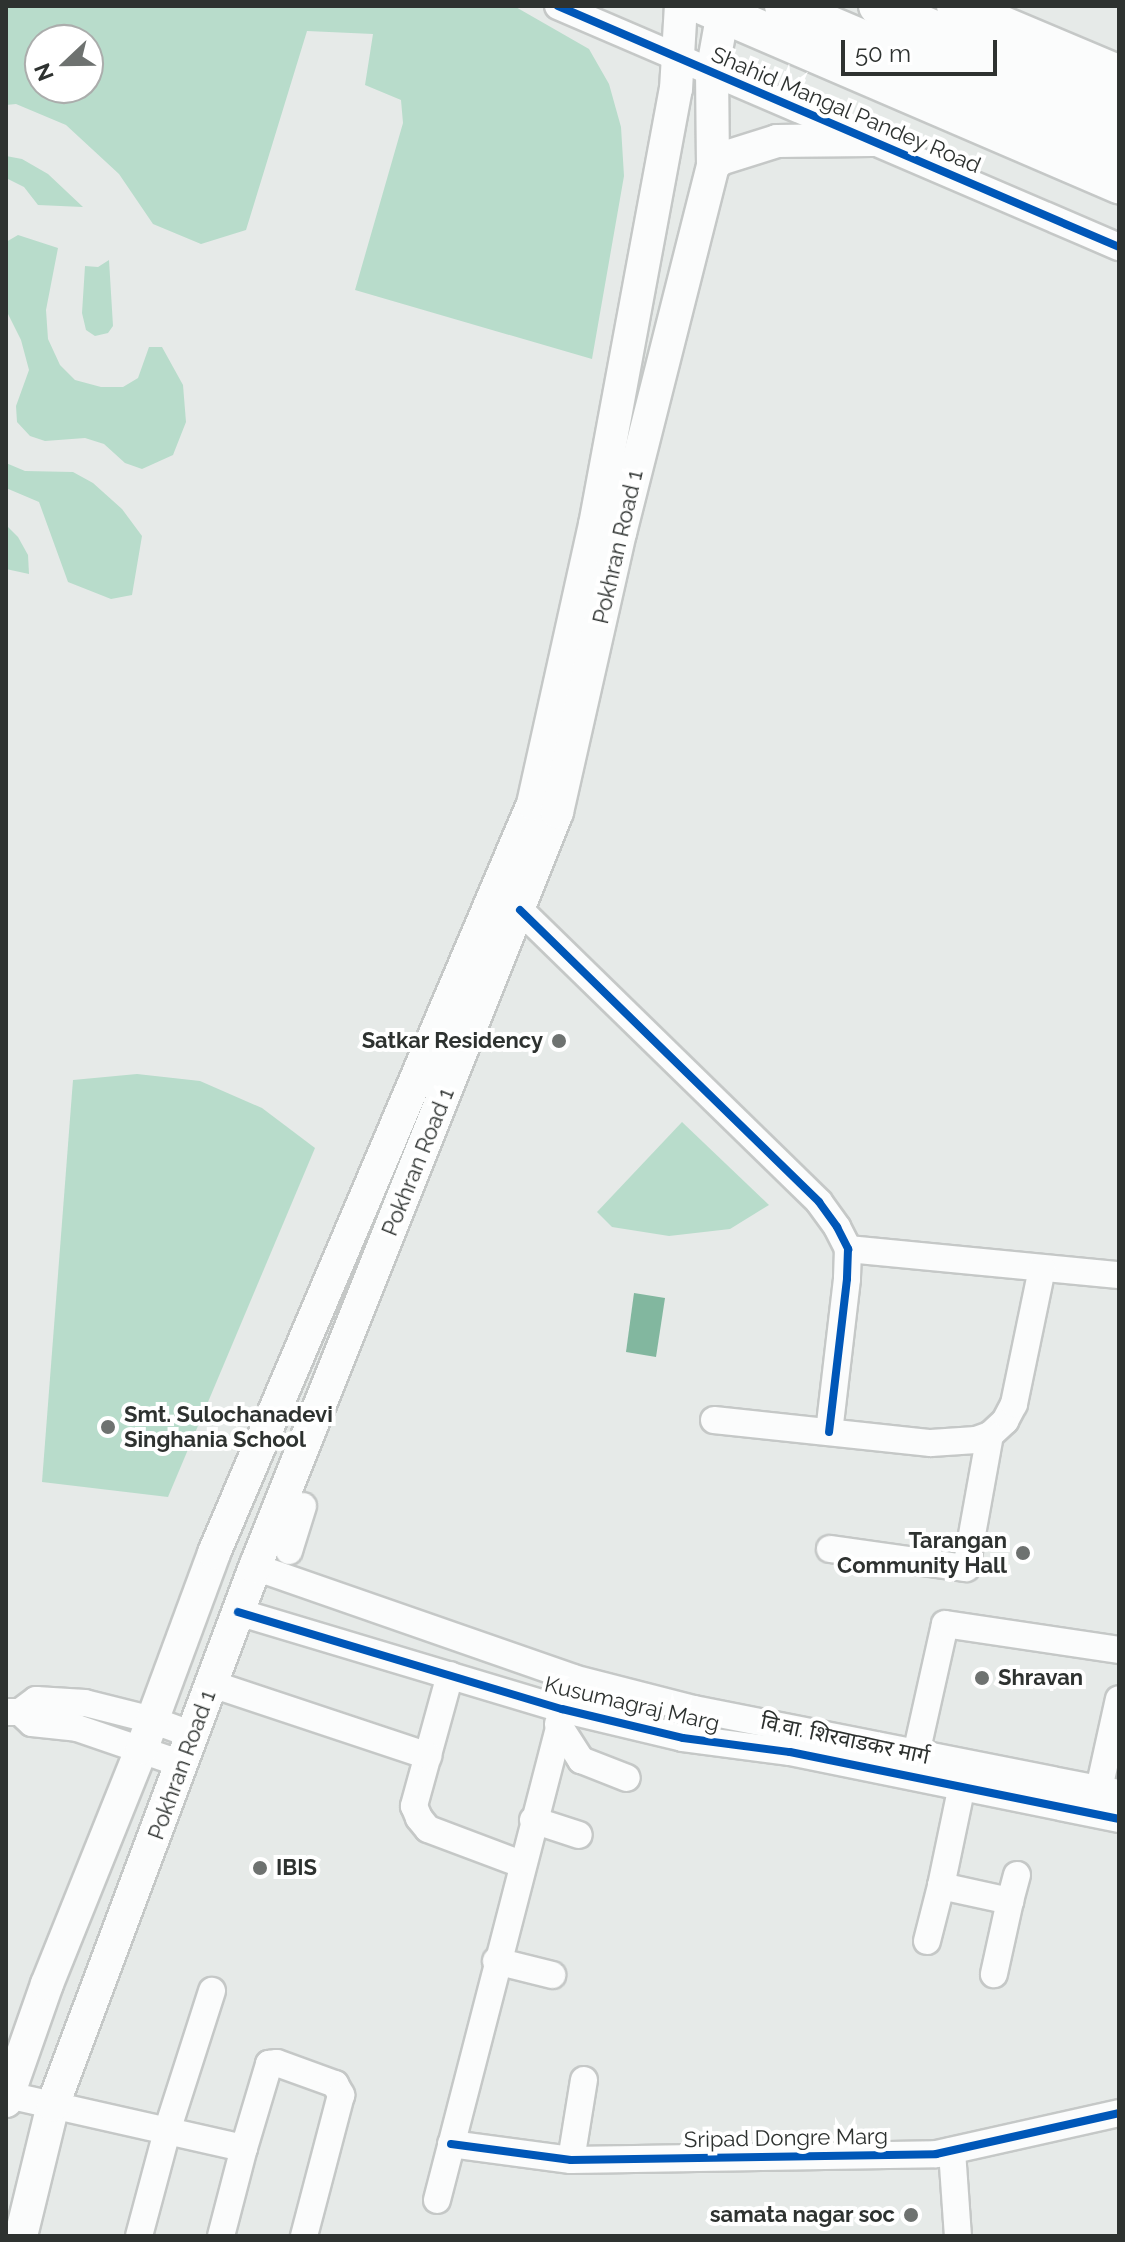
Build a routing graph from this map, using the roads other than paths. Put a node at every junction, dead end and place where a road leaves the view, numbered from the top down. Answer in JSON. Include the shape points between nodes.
{"nodes":[{"id":1,"x":558,"y":6,"type":"edge"},
{"id":2,"x":681,"y":6,"type":"edge"},
{"id":3,"x":784,"y":6,"type":"edge"},
{"id":4,"x":878,"y":6,"type":"edge"},
{"id":5,"x":956,"y":6,"type":"edge"},
{"id":6,"x":718,"y":9,"type":"edge"},
{"id":7,"x":677,"y":59,"type":"junction"},
{"id":8,"x":712,"y":73,"type":"junction"},
{"id":9,"x":1119,"y":75,"type":"edge"},
{"id":10,"x":1119,"y":109,"type":"edge"},
{"id":11,"x":873,"y":140,"type":"junction"},
{"id":12,"x":1119,"y":148,"type":"edge"},
{"id":13,"x":713,"y":166,"type":"junction"},
{"id":14,"x":1119,"y":184,"type":"edge"},
{"id":15,"x":1119,"y":247,"type":"edge"},
{"id":16,"x":607,"y":529,"type":"junction"},
{"id":17,"x":520,"y":910,"type":"junction"},
{"id":18,"x":848,"y":1249,"type":"junction"},
{"id":19,"x":1042,"y":1269,"type":"junction"},
{"id":20,"x":1119,"y":1275,"type":"edge"},
{"id":21,"x":295,"y":1363,"type":"junction"},
{"id":22,"x":330,"y":1379,"type":"junction"},
{"id":23,"x":714,"y":1420,"type":"dead end"},
{"id":24,"x":829,"y":1432,"type":"junction"},
{"id":25,"x":990,"y":1435,"type":"junction"},
{"id":26,"x":299,"y":1505,"type":"junction"},
{"id":27,"x":830,"y":1549,"type":"dead end"},
{"id":28,"x":289,"y":1551,"type":"dead end"},
{"id":29,"x":255,"y":1567,"type":"junction"},
{"id":30,"x":238,"y":1612,"type":"junction"},
{"id":31,"x":1119,"y":1650,"type":"edge"},
{"id":32,"x":450,"y":1675,"type":"junction"},
{"id":33,"x":573,"y":1678,"type":"junction"},
{"id":34,"x":212,"y":1684,"type":"junction"},
{"id":35,"x":1119,"y":1699,"type":"edge"},
{"id":36,"x":13,"y":1712,"type":"edge"},
{"id":37,"x":560,"y":1716,"type":"junction"},
{"id":38,"x":147,"y":1734,"type":"junction"},
{"id":39,"x":187,"y":1749,"type":"junction"},
{"id":40,"x":848,"y":1752,"type":"junction"},
{"id":41,"x":916,"y":1754,"type":"junction"},
{"id":42,"x":428,"y":1756,"type":"junction"},
{"id":43,"x":964,"y":1775,"type":"junction"},
{"id":44,"x":627,"y":1778,"type":"dead end"},
{"id":45,"x":1109,"y":1791,"type":"edge"},
{"id":46,"x":1119,"y":1819,"type":"edge"},
{"id":47,"x":533,"y":1820,"type":"junction"},
{"id":48,"x":579,"y":1835,"type":"dead end"},
{"id":49,"x":521,"y":1864,"type":"junction"},
{"id":50,"x":1017,"y":1875,"type":"dead end"},
{"id":51,"x":941,"y":1886,"type":"junction"},
{"id":52,"x":1010,"y":1901,"type":"junction"},
{"id":53,"x":927,"y":1941,"type":"dead end"},
{"id":54,"x":496,"y":1961,"type":"junction"},
{"id":55,"x":994,"y":1974,"type":"dead end"},
{"id":56,"x":552,"y":1975,"type":"dead end"},
{"id":57,"x":212,"y":1991,"type":"dead end"},
{"id":58,"x":584,"y":2080,"type":"dead end"},
{"id":59,"x":7,"y":2098,"type":"edge"},
{"id":60,"x":53,"y":2105,"type":"junction"},
{"id":61,"x":1119,"y":2113,"type":"edge"},
{"id":62,"x":168,"y":2128,"type":"junction"},
{"id":63,"x":451,"y":2144,"type":"junction"},
{"id":64,"x":244,"y":2148,"type":"junction"},
{"id":65,"x":952,"y":2151,"type":"junction"},
{"id":66,"x":571,"y":2160,"type":"junction"},
{"id":67,"x":437,"y":2200,"type":"dead end"},
{"id":68,"x":21,"y":2236,"type":"edge"},
{"id":69,"x":139,"y":2236,"type":"edge"},
{"id":70,"x":221,"y":2236,"type":"edge"},
{"id":71,"x":304,"y":2236,"type":"edge"},
{"id":72,"x":958,"y":2236,"type":"edge"}],
"edges":[{"from":1,"to":7,"type":"street","name":"Shahid Mangal Pandey Road"},
{"from":2,"to":7,"type":"main road","name":"Pokhran Road 1"},
{"from":3,"to":12,"type":"highway"},
{"from":4,"to":10,"type":"highway"},
{"from":5,"to":9,"type":"highway"},
{"from":6,"to":8,"type":"main road","name":"Pokhran Road 1"},
{"from":6,"to":14,"type":"highway"},
{"from":7,"to":8,"type":"street","name":"Shahid Mangal Pandey Road"},
{"from":7,"to":16,"type":"main road","name":"Pokhran Road 1"},
{"from":8,"to":11,"type":"street","name":"Shahid Mangal Pandey Road"},
{"from":8,"to":13,"type":"main road","name":"Pokhran Road 1"},
{"from":11,"to":13,"type":"main road","via":[[777,141]]},
{"from":11,"to":15,"type":"street","name":"Shahid Mangal Pandey Road"},
{"from":13,"to":16,"type":"main road","name":"Pokhran Road 1"},
{"from":16,"to":17,"type":"main road","name":"Pokhran Road 1","via":[[557,812]]},
{"from":16,"to":21,"type":"main road","name":"Pokhran Road 1","via":[[533,804]]},
{"from":17,"to":18,"type":"street","via":[[819,1202]]},
{"from":17,"to":22,"type":"main road","name":"Pokhran Road 1"},
{"from":18,"to":19,"type":"street"},
{"from":18,"to":24,"type":"street"},
{"from":19,"to":20,"type":"street"},
{"from":19,"to":25,"type":"street","via":[[1014,1404]]},
{"from":21,"to":22,"type":"main road"},
{"from":21,"to":38,"type":"main road","name":"Pokhran Road 1","via":[[214,1553]]},
{"from":22,"to":26,"type":"main road","name":"Pokhran Road 1"},
{"from":23,"to":24,"type":"street"},
{"from":24,"to":25,"type":"street","via":[[931,1443]]},
{"from":25,"to":27,"type":"street","via":[[966,1568]]},
{"from":26,"to":28,"type":"street"},
{"from":26,"to":29,"type":"main road","name":"Pokhran Road 1"},
{"from":29,"to":30,"type":"main road","name":"Pokhran Road 1"},
{"from":29,"to":33,"type":"street","name":"वि.वा. शिरवाडकर मार्ग"},
{"from":30,"to":32,"type":"street","name":"Kusumagraj Marg"},
{"from":30,"to":34,"type":"main road","name":"Pokhran Road 1"},
{"from":31,"to":41,"type":"street","via":[[945,1624]]},
{"from":32,"to":37,"type":"street","name":"Kusumagraj Marg"},
{"from":32,"to":42,"type":"street"},
{"from":33,"to":37,"type":"street"},
{"from":33,"to":40,"type":"street","name":"वि.वा. शिरवाडकर मार्ग"},
{"from":34,"to":39,"type":"main road","name":"Pokhran Road 1"},
{"from":34,"to":42,"type":"street"},
{"from":35,"to":45,"type":"street"},
{"from":36,"to":38,"type":"street","via":[[32,1723]]},
{"from":37,"to":40,"type":"street","name":"Kusumagraj Marg","via":[[683,1738]]},
{"from":37,"to":44,"type":"street","via":[[581,1760]]},
{"from":37,"to":47,"type":"street"},
{"from":38,"to":39,"type":"street"},
{"from":38,"to":59,"type":"main road","name":"Pokhran Road 1"},
{"from":39,"to":60,"type":"main road","name":"Pokhran Road 1"},
{"from":40,"to":41,"type":"street","name":"वि.वा. शिरवाडकर मार्ग"},
{"from":40,"to":43,"type":"street","name":"Kusumagraj Marg"},
{"from":41,"to":43,"type":"street","name":"वि.वा. शिरवाडकर मार्ग"},
{"from":42,"to":49,"type":"street","via":[[414,1806],[423,1825]]},
{"from":43,"to":45,"type":"street","name":"वि.वा. शिरवाडकर मार्ग"},
{"from":43,"to":46,"type":"street","name":"Kusumagraj Marg"},
{"from":43,"to":51,"type":"street"},
{"from":47,"to":48,"type":"street"},
{"from":47,"to":49,"type":"street"},
{"from":49,"to":54,"type":"street"},
{"from":50,"to":52,"type":"street"},
{"from":51,"to":52,"type":"street"},
{"from":51,"to":53,"type":"street"},
{"from":52,"to":55,"type":"street"},
{"from":54,"to":56,"type":"street"},
{"from":54,"to":63,"type":"street"},
{"from":57,"to":62,"type":"street"},
{"from":58,"to":66,"type":"street"},
{"from":59,"to":60,"type":"street"},
{"from":60,"to":62,"type":"street"},
{"from":60,"to":68,"type":"main road","name":"Pokhran Road 1"},
{"from":61,"to":65,"type":"street","name":"Sripad Dongre Marg"},
{"from":62,"to":64,"type":"street"},
{"from":62,"to":69,"type":"street"},
{"from":63,"to":66,"type":"street","name":"Sripad Dongre Marg"},
{"from":63,"to":67,"type":"street"},
{"from":64,"to":70,"type":"street"},
{"from":64,"to":71,"type":"street","via":[[269,2064],[339,2089]]},
{"from":65,"to":66,"type":"street","name":"Sripad Dongre Marg"},
{"from":65,"to":72,"type":"street"}]}
